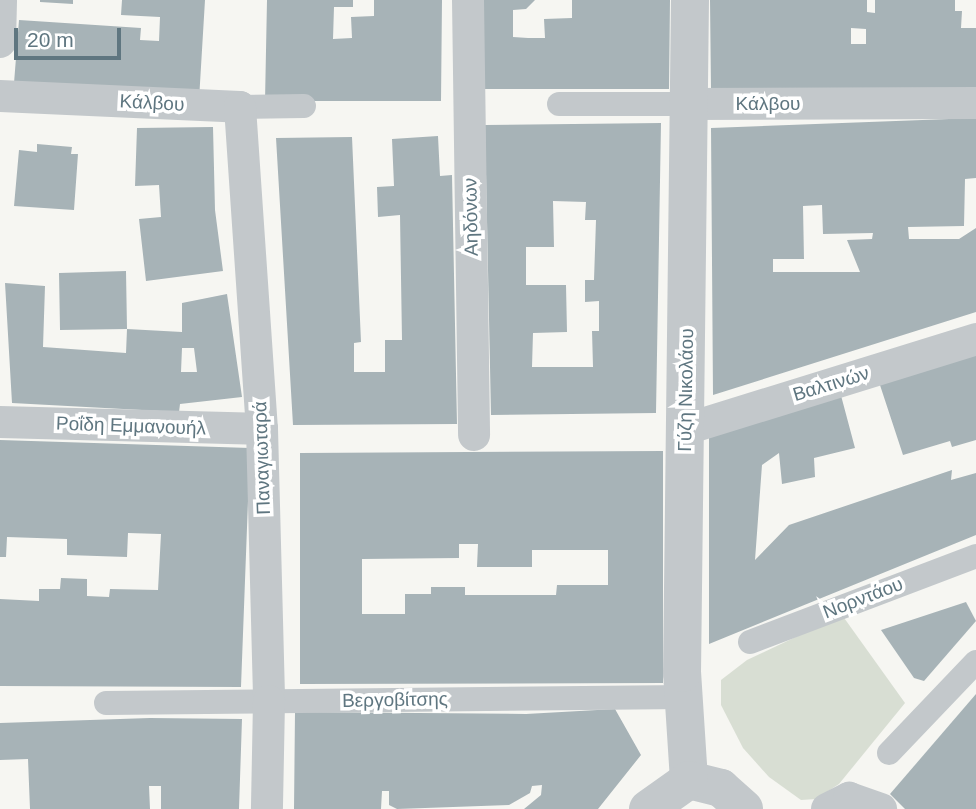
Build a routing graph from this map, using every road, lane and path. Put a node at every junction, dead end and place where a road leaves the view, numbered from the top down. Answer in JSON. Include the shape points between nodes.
{"nodes":[{"id":1,"x":1,"y":0,"type":"edge"},
{"id":2,"x":468,"y":0,"type":"edge"},
{"id":3,"x":690,"y":0,"type":"edge"},
{"id":4,"x":0,"y":42,"type":"edge"},
{"id":5,"x":0,"y":96,"type":"edge"},
{"id":6,"x":976,"y":103,"type":"edge"},
{"id":7,"x":559,"y":104,"type":"dead end"},
{"id":8,"x":689,"y":104,"type":"junction"},
{"id":9,"x":304,"y":106,"type":"dead end"},
{"id":10,"x":240,"y":107,"type":"junction"},
{"id":11,"x":976,"y":339,"type":"edge"},
{"id":12,"x":0,"y":422,"type":"edge"},
{"id":13,"x":262,"y":429,"type":"junction"},
{"id":14,"x":686,"y":429,"type":"junction"},
{"id":15,"x":474,"y":435,"type":"dead end"},
{"id":16,"x":976,"y":556,"type":"edge"},
{"id":17,"x":750,"y":642,"type":"dead end"},
{"id":18,"x":976,"y":662,"type":"edge"},
{"id":19,"x":685,"y":697,"type":"junction"},
{"id":20,"x":269,"y":701,"type":"junction"},
{"id":21,"x":106,"y":703,"type":"dead end"},
{"id":22,"x":889,"y":753,"type":"dead end"},
{"id":23,"x":689,"y":779,"type":"junction"},
{"id":24,"x":267,"y":809,"type":"edge"},
{"id":25,"x":648,"y":809,"type":"edge"},
{"id":26,"x":744,"y":809,"type":"edge"},
{"id":27,"x":827,"y":809,"type":"edge"},
{"id":28,"x":881,"y":809,"type":"edge"}],
"edges":[{"from":1,"to":4,"type":"street"},
{"from":2,"to":15,"type":"street","name":"Αηδόνων"},
{"from":3,"to":8,"type":"street","name":"Γύζη Νικολάου"},
{"from":5,"to":10,"type":"street","name":"Κάλβου"},
{"from":6,"to":8,"type":"street","name":"Κάλβου"},
{"from":7,"to":8,"type":"street","name":"Κάλβου"},
{"from":8,"to":14,"type":"street","name":"Γύζη Νικολάου"},
{"from":9,"to":10,"type":"street","name":"Κάλβου"},
{"from":10,"to":13,"type":"street","name":"Παναγιωταρά"},
{"from":11,"to":14,"type":"street","name":"Βαλτινών"},
{"from":12,"to":13,"type":"street","name":"Ροΐδη Εμμανουήλ"},
{"from":13,"to":20,"type":"street","name":"Παναγιωταρά"},
{"from":14,"to":19,"type":"street","name":"Γύζη Νικολάου"},
{"from":16,"to":17,"type":"street","name":"Νορντάου"},
{"from":18,"to":22,"type":"street"},
{"from":19,"to":20,"type":"street","name":"Βεργοβίτσης"},
{"from":19,"to":23,"type":"street","name":"Γύζη Νικολάου"},
{"from":20,"to":21,"type":"street","name":"Βεργοβίτσης"},
{"from":20,"to":24,"type":"street","name":"Παναγιωταρά"},
{"from":23,"to":25,"type":"street"},
{"from":23,"to":26,"type":"street","via":[[721,788]]},
{"from":27,"to":28,"type":"street","via":[[849,798]]}]}
